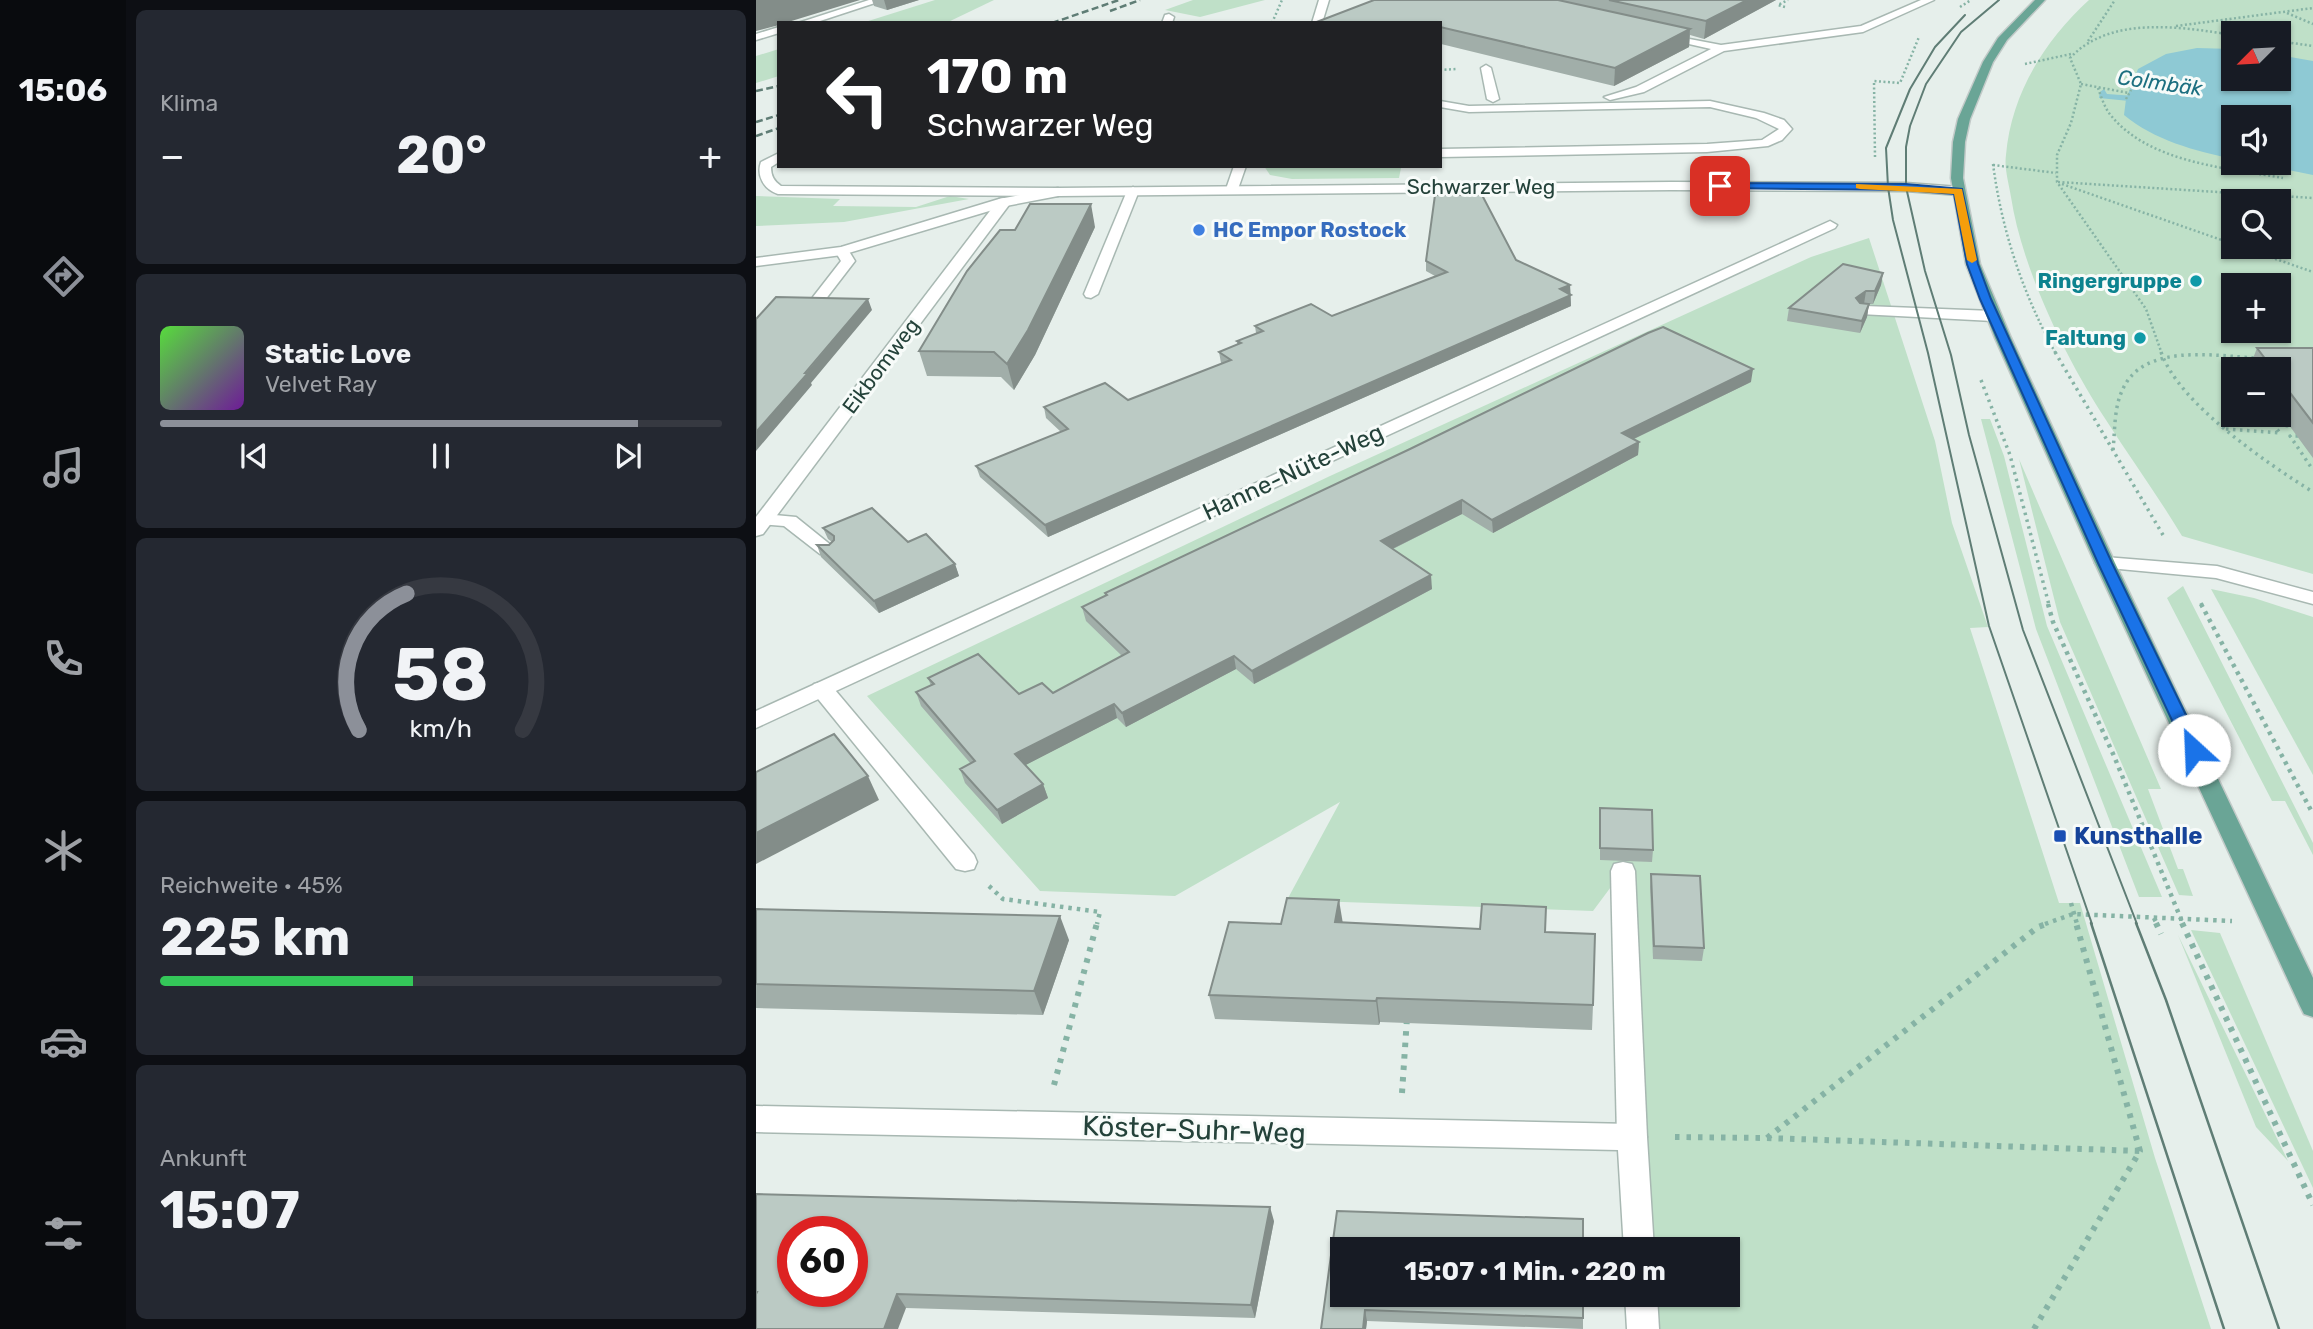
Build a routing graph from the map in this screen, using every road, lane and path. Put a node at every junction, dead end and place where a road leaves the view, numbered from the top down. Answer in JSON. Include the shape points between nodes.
{"nodes":[{"id":1,"x":879,"y":0,"type":"edge"},
{"id":2,"x":1282,"y":0,"type":"edge"},
{"id":3,"x":1324,"y":0,"type":"edge"},
{"id":4,"x":1929,"y":0,"type":"edge"},
{"id":5,"x":1971,"y":0,"type":"edge"},
{"id":6,"x":2040,"y":0,"type":"edge"},
{"id":7,"x":2115,"y":0,"type":"edge"},
{"id":8,"x":1960,"y":7,"type":"dead end"},
{"id":9,"x":2313,"y":8,"type":"edge"},
{"id":10,"x":2286,"y":13,"type":"junction"},
{"id":11,"x":810,"y":21,"type":"edge"},
{"id":12,"x":1273,"y":21,"type":"edge"},
{"id":13,"x":1318,"y":21,"type":"edge"},
{"id":14,"x":2313,"y":24,"type":"edge"},
{"id":15,"x":2168,"y":27,"type":"junction"},
{"id":16,"x":777,"y":31,"type":"edge"},
{"id":17,"x":1655,"y":33,"type":"edge"},
{"id":18,"x":2221,"y":34,"type":"edge"},
{"id":19,"x":756,"y":37,"type":"edge"},
{"id":20,"x":1918,"y":37,"type":"dead end"},
{"id":21,"x":2088,"y":42,"type":"junction"},
{"id":22,"x":2291,"y":43,"type":"edge"},
{"id":23,"x":2313,"y":46,"type":"edge"},
{"id":24,"x":1721,"y":48,"type":"junction"},
{"id":25,"x":2032,"y":53,"type":"dead end"},
{"id":26,"x":2071,"y":54,"type":"junction"},
{"id":27,"x":2025,"y":64,"type":"junction"},
{"id":28,"x":1486,"y":68,"type":"dead end"},
{"id":29,"x":2020,"y":72,"type":"dead end"},
{"id":30,"x":2081,"y":84,"type":"junction"},
{"id":31,"x":2098,"y":88,"type":"junction"},
{"id":32,"x":1493,"y":99,"type":"junction"},
{"id":33,"x":2126,"y":99,"type":"dead end"},
{"id":34,"x":1442,"y":102,"type":"edge"},
{"id":35,"x":1442,"y":102,"type":"edge"},
{"id":36,"x":1442,"y":153,"type":"edge"},
{"id":37,"x":1994,"y":154,"type":"dead end"},
{"id":38,"x":777,"y":158,"type":"edge"},
{"id":39,"x":1875,"y":158,"type":"dead end"},
{"id":40,"x":1993,"y":165,"type":"junction"},
{"id":41,"x":1239,"y":168,"type":"edge"},
{"id":42,"x":2056,"y":173,"type":"junction"},
{"id":43,"x":2283,"y":177,"type":"dead end"},
{"id":44,"x":2057,"y":182,"type":"junction"},
{"id":45,"x":1232,"y":189,"type":"junction"},
{"id":46,"x":1133,"y":191,"type":"junction"},
{"id":47,"x":1959,"y":191,"type":"junction"},
{"id":48,"x":1058,"y":192,"type":"junction"},
{"id":49,"x":2313,"y":198,"type":"edge"},
{"id":50,"x":1004,"y":202,"type":"junction"},
{"id":51,"x":1830,"y":225,"type":"dead end"},
{"id":52,"x":2221,"y":240,"type":"edge"},
{"id":53,"x":842,"y":251,"type":"junction"},
{"id":54,"x":2275,"y":259,"type":"edge"},
{"id":55,"x":756,"y":262,"type":"edge"},
{"id":56,"x":2313,"y":274,"type":"edge"},
{"id":57,"x":1091,"y":294,"type":"dead end"},
{"id":58,"x":820,"y":297,"type":"edge"},
{"id":59,"x":1865,"y":312,"type":"edge"},
{"id":60,"x":1993,"y":316,"type":"junction"},
{"id":61,"x":2165,"y":356,"type":"junction"},
{"id":62,"x":2221,"y":357,"type":"edge"},
{"id":63,"x":2276,"y":427,"type":"edge"},
{"id":64,"x":2225,"y":429,"type":"junction"},
{"id":65,"x":2298,"y":436,"type":"dead end"},
{"id":66,"x":2113,"y":452,"type":"junction"},
{"id":67,"x":2010,"y":455,"type":"dead end"},
{"id":68,"x":2313,"y":470,"type":"edge"},
{"id":69,"x":2313,"y":492,"type":"edge"},
{"id":70,"x":760,"y":525,"type":"edge"},
{"id":71,"x":827,"y":550,"type":"edge"},
{"id":72,"x":2105,"y":563,"type":"junction"},
{"id":73,"x":2181,"y":568,"type":"junction"},
{"id":74,"x":2313,"y":598,"type":"edge"},
{"id":75,"x":822,"y":689,"type":"junction"},
{"id":76,"x":756,"y":720,"type":"edge"},
{"id":77,"x":2313,"y":814,"type":"edge"},
{"id":78,"x":965,"y":862,"type":"joint"},
{"id":79,"x":1623,"y":871,"type":"dead end"},
{"id":80,"x":2071,"y":903,"type":"dead end"},
{"id":81,"x":2073,"y":914,"type":"junction"},
{"id":82,"x":2154,"y":918,"type":"junction"},
{"id":83,"x":2180,"y":919,"type":"junction"},
{"id":84,"x":2275,"y":923,"type":"junction"},
{"id":85,"x":2161,"y":934,"type":"dead end"},
{"id":86,"x":2313,"y":1006,"type":"edge"},
{"id":87,"x":1408,"y":1011,"type":"edge"},
{"id":88,"x":756,"y":1119,"type":"edge"},
{"id":89,"x":1044,"y":1124,"type":"junction"},
{"id":90,"x":1398,"y":1136,"type":"junction"},
{"id":91,"x":1632,"y":1137,"type":"junction"},
{"id":92,"x":1767,"y":1138,"type":"junction"},
{"id":93,"x":2140,"y":1151,"type":"junction"},
{"id":94,"x":2313,"y":1205,"type":"edge"},
{"id":95,"x":1638,"y":1237,"type":"edge"},
{"id":96,"x":1642,"y":1307,"type":"edge"},
{"id":97,"x":1643,"y":1329,"type":"edge"},
{"id":98,"x":2034,"y":1329,"type":"edge"}],
"edges":[{"from":1,"to":11,"type":"street"},
{"from":2,"to":12,"type":"path"},
{"from":3,"to":13,"type":"street"},
{"from":4,"to":24,"type":"street","via":[[1861,29]]},
{"from":5,"to":8,"type":"path"},
{"from":6,"to":47,"type":"main road","via":[[2003,38],[1964,119],[1958,154]]},
{"from":7,"to":21,"type":"path"},
{"from":9,"to":10,"type":"path"},
{"from":10,"to":14,"type":"path"},
{"from":10,"to":15,"type":"path"},
{"from":15,"to":18,"type":"path"},
{"from":15,"to":21,"type":"path"},
{"from":16,"to":19,"type":"street"},
{"from":17,"to":24,"type":"street"},
{"from":20,"to":39,"type":"path","via":[[1900,83],[1874,81]]},
{"from":21,"to":26,"type":"path"},
{"from":22,"to":23,"type":"path"},
{"from":24,"to":32,"type":"street","via":[[1620,96]]},
{"from":25,"to":27,"type":"path"},
{"from":26,"to":27,"type":"path"},
{"from":26,"to":30,"type":"path"},
{"from":27,"to":29,"type":"path"},
{"from":28,"to":32,"type":"street"},
{"from":30,"to":31,"type":"path"},
{"from":30,"to":42,"type":"path","via":[[2057,155]]},
{"from":31,"to":33,"type":"path","via":[[2130,91]]},
{"from":31,"to":43,"type":"path","via":[[2105,110],[2122,128],[2151,146]]},
{"from":32,"to":34,"type":"street"},
{"from":35,"to":36,"type":"street","via":[[1469,109],[1710,104],[1760,115],[1786,129],[1764,143],[1707,148]]},
{"from":37,"to":40,"type":"path"},
{"from":38,"to":48,"type":"street","via":[[765,165],[764,175],[778,190]]},
{"from":40,"to":42,"type":"path"},
{"from":40,"to":66,"type":"path","via":[[2022,283]]},
{"from":41,"to":45,"type":"street"},
{"from":42,"to":44,"type":"path"},
{"from":44,"to":49,"type":"path"},
{"from":44,"to":52,"type":"path"},
{"from":44,"to":61,"type":"path","via":[[2146,309]]},
{"from":45,"to":46,"type":"street","name":"Schwarzer Weg"},
{"from":45,"to":47,"type":"street","name":"Schwarzer Weg","via":[[1820,186]]},
{"from":46,"to":48,"type":"street","name":"Schwarzer Weg"},
{"from":46,"to":57,"type":"street"},
{"from":47,"to":60,"type":"main road","via":[[1973,264]]},
{"from":48,"to":50,"type":"street","name":"Schwarzer Weg"},
{"from":50,"to":53,"type":"street","name":"Schwarzer Weg"},
{"from":50,"to":70,"type":"street","name":"Eikbomweg"},
{"from":51,"to":75,"type":"street","name":"Hanne-Nüte-Weg"},
{"from":53,"to":55,"type":"street","name":"Schwarzer Weg"},
{"from":53,"to":58,"type":"street","via":[[848,261]]},
{"from":54,"to":56,"type":"path"},
{"from":59,"to":60,"type":"street"},
{"from":60,"to":72,"type":"main road"},
{"from":61,"to":62,"type":"path"},
{"from":61,"to":64,"type":"path","via":[[2167,370],[2185,392]]},
{"from":61,"to":66,"type":"path","via":[[2146,364],[2122,388]]},
{"from":63,"to":64,"type":"path","via":[[2280,433]]},
{"from":64,"to":69,"type":"path"},
{"from":65,"to":68,"type":"path","via":[[2290,436]]},
{"from":66,"to":73,"type":"path"},
{"from":67,"to":83,"type":"path","via":[[2053,622]]},
{"from":70,"to":71,"type":"street","via":[[789,521]]},
{"from":72,"to":73,"type":"street"},
{"from":72,"to":84,"type":"main road"},
{"from":73,"to":74,"type":"street","via":[[2217,572]]},
{"from":73,"to":77,"type":"path"},
{"from":75,"to":76,"type":"street","name":"Hanne-Nüte-Weg"},
{"from":75,"to":78,"type":"street"},
{"from":78,"to":89,"type":"path","via":[[1003,899],[1100,912]]},
{"from":79,"to":91,"type":"street"},
{"from":80,"to":81,"type":"path"},
{"from":81,"to":82,"type":"path"},
{"from":81,"to":92,"type":"path","via":[[2038,927]]},
{"from":81,"to":93,"type":"path"},
{"from":82,"to":83,"type":"path"},
{"from":82,"to":85,"type":"path"},
{"from":83,"to":84,"type":"path"},
{"from":83,"to":94,"type":"path"},
{"from":84,"to":86,"type":"main road"},
{"from":87,"to":90,"type":"path"},
{"from":88,"to":89,"type":"street","name":"Köster-Suhr-Weg"},
{"from":89,"to":90,"type":"street","name":"Köster-Suhr-Weg"},
{"from":90,"to":91,"type":"street","name":"Köster-Suhr-Weg"},
{"from":91,"to":92,"type":"path"},
{"from":91,"to":95,"type":"street"},
{"from":92,"to":93,"type":"path"},
{"from":93,"to":98,"type":"path"},
{"from":96,"to":97,"type":"street"}]}
